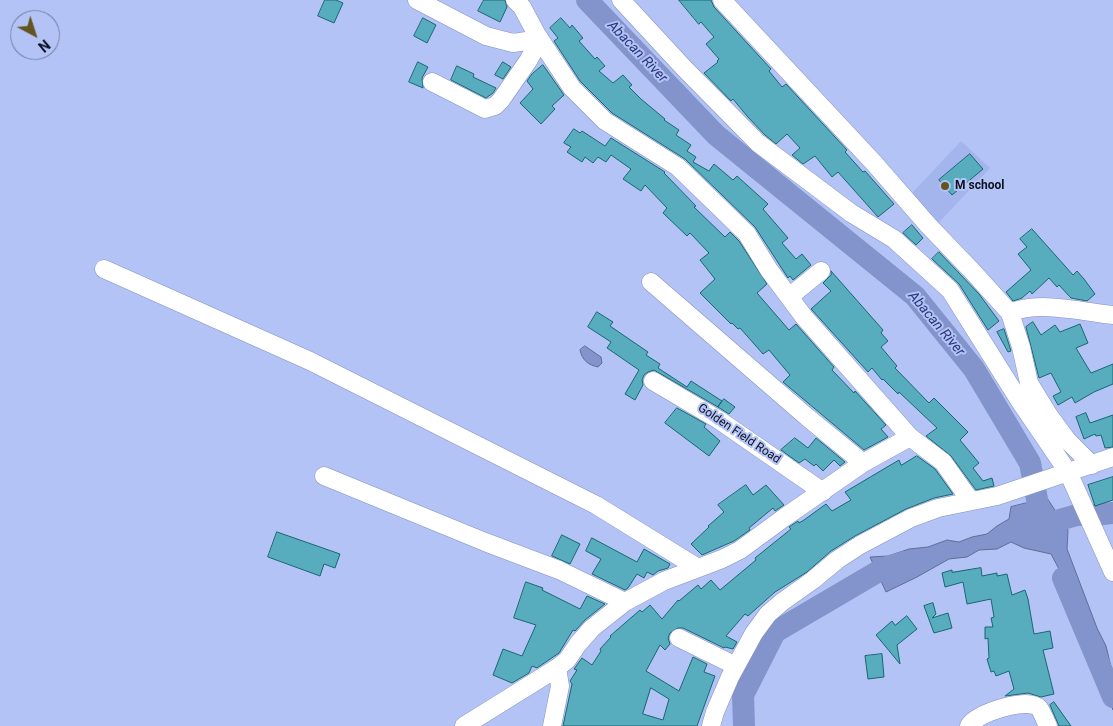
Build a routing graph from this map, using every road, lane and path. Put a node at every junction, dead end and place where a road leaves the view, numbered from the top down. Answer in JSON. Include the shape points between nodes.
{"nodes":[{"id":1,"x":417,"y":0,"type":"edge"},
{"id":2,"x":515,"y":0,"type":"edge"},
{"id":3,"x":621,"y":0,"type":"edge"},
{"id":4,"x":722,"y":0,"type":"edge"},
{"id":5,"x":540,"y":39,"type":"junction"},
{"id":6,"x":432,"y":82,"type":"dead end"},
{"id":7,"x":104,"y":269,"type":"dead end"},
{"id":8,"x":821,"y":271,"type":"dead end"},
{"id":9,"x":651,"y":282,"type":"dead end"},
{"id":10,"x":789,"y":297,"type":"junction"},
{"id":11,"x":1010,"y":313,"type":"junction"},
{"id":12,"x":1113,"y":315,"type":"edge"},
{"id":13,"x":653,"y":380,"type":"dead end"},
{"id":14,"x":910,"y":437,"type":"junction"},
{"id":15,"x":1113,"y":457,"type":"edge"},
{"id":16,"x":863,"y":463,"type":"junction"},
{"id":17,"x":1092,"y":465,"type":"junction"},
{"id":18,"x":1064,"y":474,"type":"junction"},
{"id":19,"x":324,"y":476,"type":"dead end"},
{"id":20,"x":823,"y":492,"type":"junction"},
{"id":21,"x":970,"y":500,"type":"junction"},
{"id":22,"x":698,"y":568,"type":"junction"},
{"id":23,"x":1113,"y":572,"type":"edge"},
{"id":24,"x":625,"y":602,"type":"junction"},
{"id":25,"x":678,"y":638,"type":"dead end"},
{"id":26,"x":736,"y":666,"type":"junction"},
{"id":27,"x":557,"y":668,"type":"junction"},
{"id":28,"x":464,"y":726,"type":"edge"},
{"id":29,"x":552,"y":726,"type":"edge"},
{"id":30,"x":711,"y":726,"type":"edge"},
{"id":31,"x":969,"y":726,"type":"edge"},
{"id":32,"x":1048,"y":726,"type":"edge"}],
"edges":[{"from":1,"to":5,"type":"street","via":[[486,36],[513,43]]},
{"from":2,"to":5,"type":"street"},
{"from":3,"to":18,"type":"street","via":[[758,143],[851,213],[894,238],[950,290]]},
{"from":4,"to":11,"type":"street"},
{"from":5,"to":6,"type":"street","via":[[495,106],[485,109]]},
{"from":5,"to":10,"type":"street","via":[[572,88],[605,121],[678,167],[746,234]]},
{"from":7,"to":22,"type":"street","via":[[310,361],[596,505]]},
{"from":8,"to":10,"type":"street"},
{"from":9,"to":16,"type":"street"},
{"from":10,"to":14,"type":"street"},
{"from":11,"to":12,"type":"street","via":[[1036,308]]},
{"from":11,"to":17,"type":"street","via":[[1030,383],[1067,440]]},
{"from":13,"to":20,"type":"street","name":"Golden Field Road","via":[[719,420]]},
{"from":14,"to":16,"type":"street"},
{"from":14,"to":21,"type":"street","via":[[943,462]]},
{"from":15,"to":17,"type":"street"},
{"from":16,"to":20,"type":"street"},
{"from":17,"to":18,"type":"street"},
{"from":18,"to":21,"type":"street","via":[[997,496]]},
{"from":18,"to":23,"type":"street"},
{"from":19,"to":24,"type":"street","via":[[559,570]]},
{"from":20,"to":22,"type":"street","via":[[740,550]]},
{"from":21,"to":26,"type":"street","via":[[911,518],[837,560],[768,614]]},
{"from":22,"to":24,"type":"street","via":[[664,581]]},
{"from":24,"to":27,"type":"street","via":[[592,628]]},
{"from":25,"to":26,"type":"street"},
{"from":26,"to":30,"type":"street"},
{"from":27,"to":28,"type":"street"},
{"from":27,"to":29,"type":"street","via":[[560,686]]},
{"from":31,"to":32,"type":"street","via":[[978,718],[1018,704],[1038,708]]}]}
